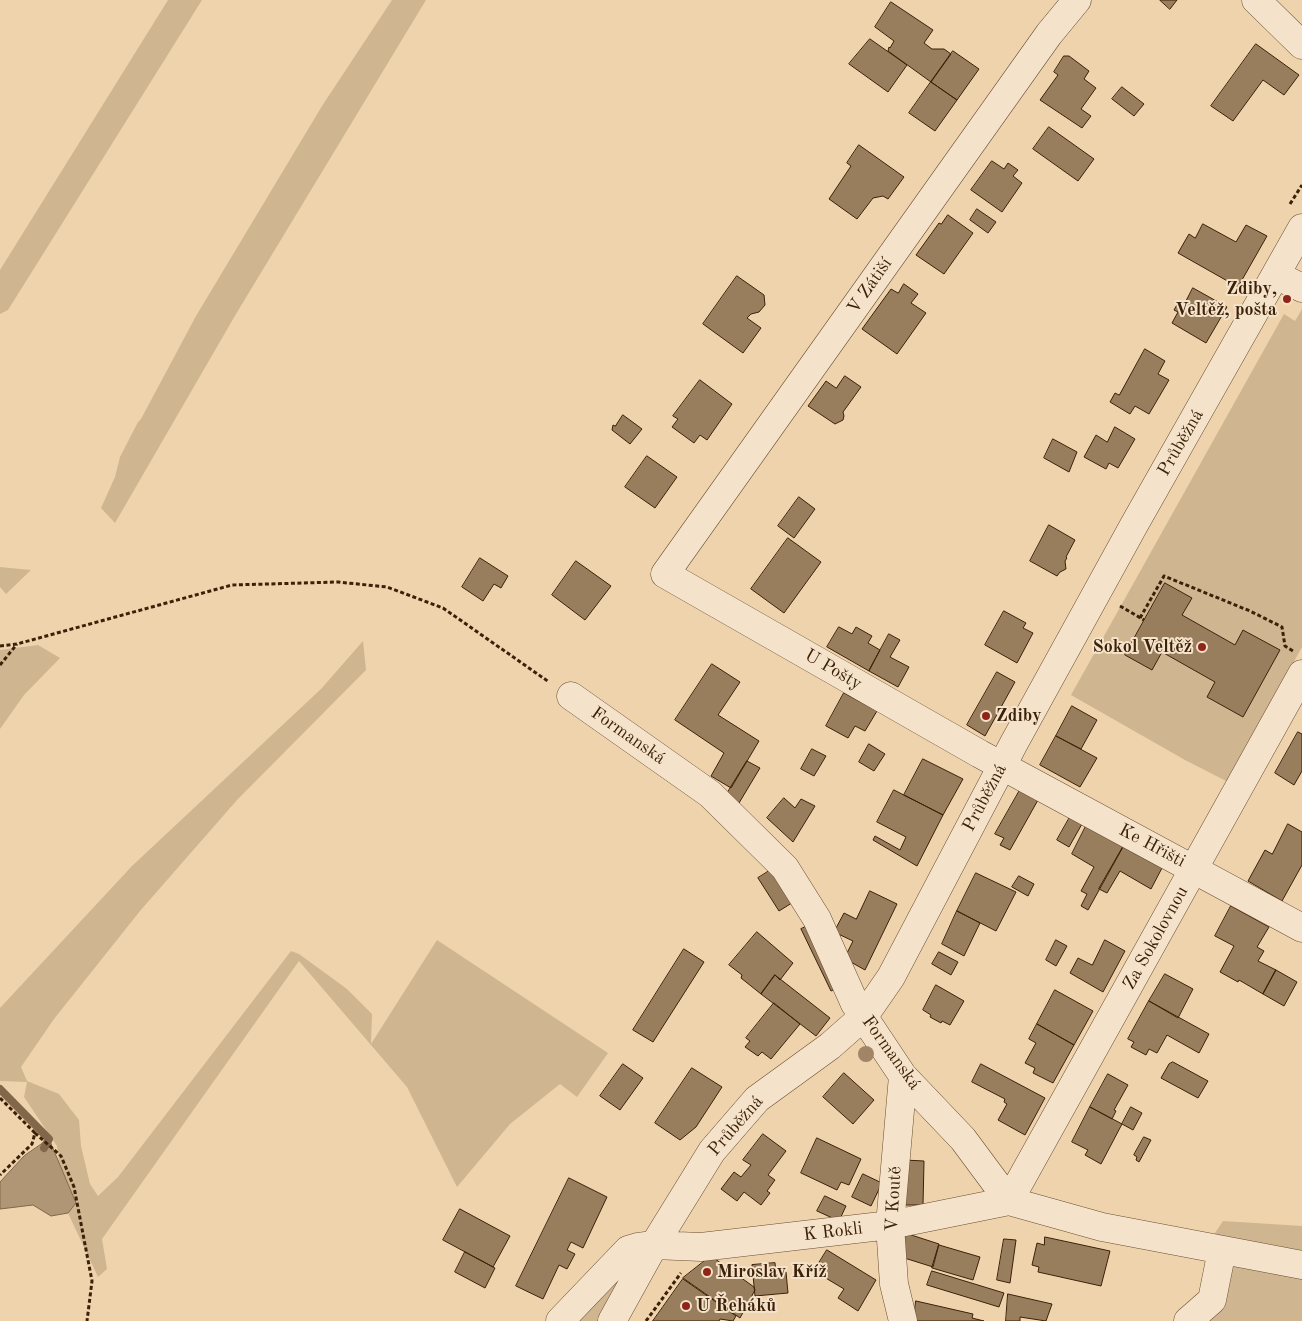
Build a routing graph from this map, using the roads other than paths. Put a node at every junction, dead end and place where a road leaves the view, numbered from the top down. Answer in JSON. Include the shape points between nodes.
{"nodes":[{"id":1,"x":1077,"y":0,"type":"edge"},
{"id":2,"x":1256,"y":0,"type":"edge"},
{"id":3,"x":1302,"y":45,"type":"edge"},
{"id":4,"x":1302,"y":228,"type":"edge"},
{"id":5,"x":1276,"y":275,"type":"junction"},
{"id":6,"x":1302,"y":288,"type":"edge"},
{"id":7,"x":665,"y":574,"type":"joint"},
{"id":8,"x":1297,"y":662,"type":"edge"},
{"id":9,"x":571,"y":696,"type":"road end"},
{"id":10,"x":1002,"y":766,"type":"junction"},
{"id":11,"x":1195,"y":869,"type":"junction"},
{"id":12,"x":1302,"y":928,"type":"edge"},
{"id":13,"x":864,"y":1016,"type":"junction"},
{"id":14,"x":903,"y":1076,"type":"junction"},
{"id":15,"x":1009,"y":1202,"type":"junction"},
{"id":16,"x":890,"y":1225,"type":"junction"},
{"id":17,"x":654,"y":1245,"type":"junction"},
{"id":18,"x":1222,"y":1250,"type":"junction"},
{"id":19,"x":1302,"y":1264,"type":"edge"},
{"id":20,"x":560,"y":1321,"type":"edge"},
{"id":21,"x":612,"y":1321,"type":"edge"},
{"id":22,"x":903,"y":1321,"type":"edge"},
{"id":23,"x":1188,"y":1321,"type":"edge"}],
"edges":[{"from":1,"to":7,"type":"street","name":"V Zátiší","via":[[1043,42]]},
{"from":2,"to":3,"type":"street"},
{"from":4,"to":5,"type":"street","name":"Průběžná"},
{"from":5,"to":6,"type":"street"},
{"from":5,"to":10,"type":"street","name":"Průběžná"},
{"from":7,"to":10,"type":"street","name":"U Pošty"},
{"from":8,"to":11,"type":"street","name":"Za Sokolovnou"},
{"from":9,"to":13,"type":"street","name":"Formanská","via":[[710,794],[785,868],[817,919],[855,1004]]},
{"from":10,"to":11,"type":"street","name":"Ke Hřišti"},
{"from":10,"to":13,"type":"street","name":"Průběžná","via":[[892,977]]},
{"from":11,"to":12,"type":"street","name":"Ke Hřišti"},
{"from":11,"to":15,"type":"street","name":"Za Sokolovnou"},
{"from":13,"to":14,"type":"street","name":"Formanská"},
{"from":13,"to":17,"type":"street","name":"Průběžná","via":[[830,1046],[756,1099],[712,1151]]},
{"from":14,"to":15,"type":"street","name":"Formanská","via":[[963,1139]]},
{"from":14,"to":16,"type":"street","name":"V Koutě"},
{"from":15,"to":16,"type":"street","name":"K Rokli"},
{"from":15,"to":18,"type":"street","via":[[1102,1227]]},
{"from":16,"to":17,"type":"street","name":"K Rokli","via":[[701,1246]]},
{"from":16,"to":22,"type":"street","name":"V Koutě","via":[[894,1284]]},
{"from":17,"to":20,"type":"street","name":"K Rokli","via":[[628,1250]]},
{"from":17,"to":21,"type":"street","name":"Průběžná"},
{"from":18,"to":19,"type":"street"},
{"from":18,"to":23,"type":"street","via":[[1212,1300]]}]}
